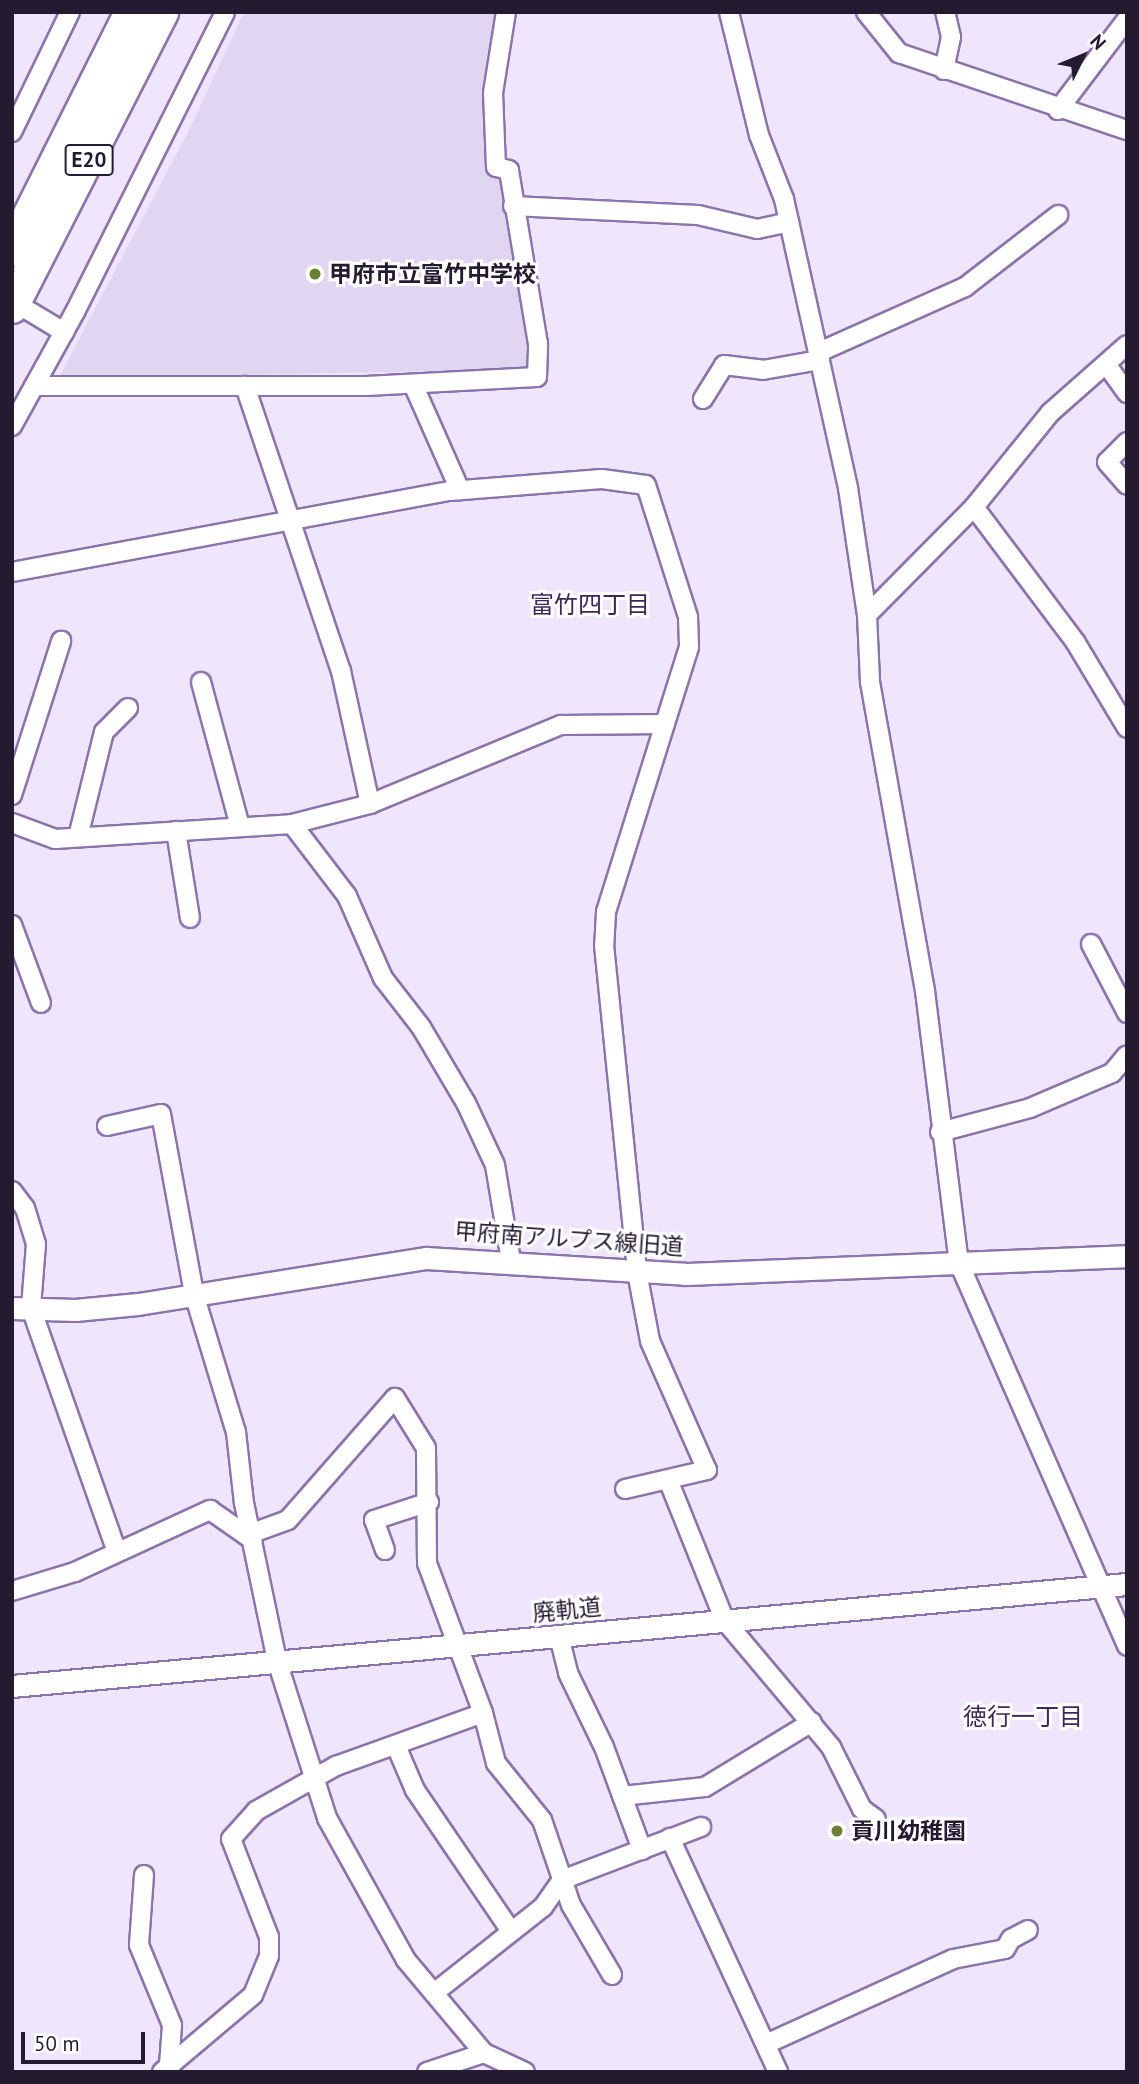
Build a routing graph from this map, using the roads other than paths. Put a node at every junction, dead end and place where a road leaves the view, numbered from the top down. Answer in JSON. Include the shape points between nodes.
{"nodes":[{"id":1,"x":70,"y":12,"type":"edge"},
{"id":2,"x":131,"y":12,"type":"edge"},
{"id":3,"x":162,"y":12,"type":"edge"},
{"id":4,"x":225,"y":12,"type":"edge"},
{"id":5,"x":506,"y":12,"type":"edge"},
{"id":6,"x":729,"y":12,"type":"edge"},
{"id":7,"x":866,"y":12,"type":"edge"},
{"id":8,"x":945,"y":12,"type":"edge"},
{"id":9,"x":1127,"y":19,"type":"edge"},
{"id":10,"x":944,"y":70,"type":"junction"},
{"id":11,"x":1058,"y":110,"type":"junction"},
{"id":12,"x":1127,"y":130,"type":"edge"},
{"id":13,"x":12,"y":132,"type":"edge"},
{"id":14,"x":513,"y":206,"type":"junction"},
{"id":15,"x":1058,"y":215,"type":"dead end"},
{"id":16,"x":789,"y":222,"type":"junction"},
{"id":17,"x":12,"y":250,"type":"edge"},
{"id":18,"x":21,"y":309,"type":"edge"},
{"id":19,"x":64,"y":332,"type":"junction"},
{"id":20,"x":1127,"y":345,"type":"edge"},
{"id":21,"x":820,"y":356,"type":"junction"},
{"id":22,"x":1106,"y":364,"type":"junction"},
{"id":23,"x":412,"y":384,"type":"junction"},
{"id":24,"x":34,"y":386,"type":"junction"},
{"id":25,"x":245,"y":386,"type":"junction"},
{"id":26,"x":1127,"y":393,"type":"edge"},
{"id":27,"x":703,"y":399,"type":"dead end"},
{"id":28,"x":12,"y":426,"type":"edge"},
{"id":29,"x":1127,"y":443,"type":"edge"},
{"id":30,"x":1127,"y":485,"type":"edge"},
{"id":31,"x":460,"y":490,"type":"junction"},
{"id":32,"x":974,"y":507,"type":"junction"},
{"id":33,"x":289,"y":517,"type":"junction"},
{"id":34,"x":12,"y":572,"type":"edge"},
{"id":35,"x":867,"y":615,"type":"junction"},
{"id":36,"x":61,"y":640,"type":"dead end"},
{"id":37,"x":201,"y":682,"type":"dead end"},
{"id":38,"x":128,"y":708,"type":"dead end"},
{"id":39,"x":665,"y":724,"type":"junction"},
{"id":40,"x":1127,"y":728,"type":"edge"},
{"id":41,"x":12,"y":795,"type":"edge"},
{"id":42,"x":370,"y":804,"type":"junction"},
{"id":43,"x":12,"y":823,"type":"edge"},
{"id":44,"x":292,"y":824,"type":"junction"},
{"id":45,"x":240,"y":827,"type":"junction"},
{"id":46,"x":176,"y":831,"type":"junction"},
{"id":47,"x":79,"y":837,"type":"junction"},
{"id":48,"x":190,"y":918,"type":"dead end"},
{"id":49,"x":12,"y":925,"type":"edge"},
{"id":50,"x":1091,"y":944,"type":"dead end"},
{"id":51,"x":41,"y":1003,"type":"dead end"},
{"id":52,"x":1127,"y":1013,"type":"edge"},
{"id":53,"x":1126,"y":1057,"type":"edge"},
{"id":54,"x":107,"y":1126,"type":"dead end"},
{"id":55,"x":940,"y":1132,"type":"junction"},
{"id":56,"x":12,"y":1191,"type":"edge"},
{"id":57,"x":1127,"y":1256,"type":"edge"},
{"id":58,"x":511,"y":1261,"type":"junction"},
{"id":59,"x":959,"y":1263,"type":"junction"},
{"id":60,"x":637,"y":1272,"type":"junction"},
{"id":61,"x":194,"y":1294,"type":"junction"},
{"id":62,"x":21,"y":1308,"type":"edge"},
{"id":63,"x":669,"y":1482,"type":"junction"},
{"id":64,"x":625,"y":1489,"type":"dead end"},
{"id":65,"x":429,"y":1502,"type":"junction"},
{"id":66,"x":252,"y":1536,"type":"junction"},
{"id":67,"x":385,"y":1550,"type":"dead end"},
{"id":68,"x":117,"y":1552,"type":"junction"},
{"id":69,"x":1127,"y":1584,"type":"edge"},
{"id":70,"x":1100,"y":1587,"type":"junction"},
{"id":71,"x":12,"y":1591,"type":"edge"},
{"id":72,"x":725,"y":1621,"type":"junction"},
{"id":73,"x":559,"y":1636,"type":"junction"},
{"id":74,"x":1127,"y":1646,"type":"edge"},
{"id":75,"x":459,"y":1647,"type":"junction"},
{"id":76,"x":277,"y":1661,"type":"junction"},
{"id":77,"x":12,"y":1686,"type":"edge"},
{"id":78,"x":483,"y":1713,"type":"junction"},
{"id":79,"x":812,"y":1722,"type":"junction"},
{"id":80,"x":397,"y":1748,"type":"junction"},
{"id":81,"x":314,"y":1778,"type":"junction"},
{"id":82,"x":622,"y":1796,"type":"junction"},
{"id":83,"x":876,"y":1819,"type":"dead end"},
{"id":84,"x":701,"y":1827,"type":"dead end"},
{"id":85,"x":670,"y":1838,"type":"junction"},
{"id":86,"x":642,"y":1850,"type":"junction"},
{"id":87,"x":144,"y":1875,"type":"dead end"},
{"id":88,"x":566,"y":1878,"type":"junction"},
{"id":89,"x":1028,"y":1930,"type":"dead end"},
{"id":90,"x":511,"y":1931,"type":"junction"},
{"id":91,"x":612,"y":1975,"type":"dead end"},
{"id":92,"x":434,"y":1993,"type":"junction"},
{"id":93,"x":766,"y":2044,"type":"junction"},
{"id":94,"x":484,"y":2053,"type":"junction"},
{"id":95,"x":165,"y":2069,"type":"edge"},
{"id":96,"x":427,"y":2072,"type":"edge"},
{"id":97,"x":525,"y":2072,"type":"edge"},
{"id":98,"x":778,"y":2072,"type":"edge"}],
"edges":[{"from":1,"to":13,"type":"street"},
{"from":2,"to":17,"type":"highway","number":"E20"},
{"from":3,"to":18,"type":"highway","number":"E20"},
{"from":4,"to":19,"type":"street"},
{"from":5,"to":14,"type":"street","via":[[493,93],[496,167],[509,170]]},
{"from":6,"to":16,"type":"street","via":[[759,135]]},
{"from":7,"to":10,"type":"street","via":[[899,53]]},
{"from":8,"to":10,"type":"street","via":[[951,37]]},
{"from":9,"to":11,"type":"street"},
{"from":10,"to":11,"type":"street"},
{"from":11,"to":12,"type":"street"},
{"from":14,"to":16,"type":"street","via":[[698,215],[757,229]]},
{"from":14,"to":23,"type":"street","via":[[538,344],[537,377]]},
{"from":15,"to":21,"type":"street","via":[[965,287]]},
{"from":16,"to":21,"type":"street"},
{"from":18,"to":19,"type":"street"},
{"from":19,"to":24,"type":"street"},
{"from":20,"to":22,"type":"street"},
{"from":21,"to":27,"type":"street","via":[[763,370],[724,365]]},
{"from":21,"to":35,"type":"street","via":[[848,488]]},
{"from":22,"to":26,"type":"street"},
{"from":22,"to":32,"type":"street","via":[[1051,412]]},
{"from":23,"to":25,"type":"street"},
{"from":23,"to":31,"type":"street"},
{"from":24,"to":25,"type":"street"},
{"from":24,"to":28,"type":"street"},
{"from":25,"to":33,"type":"street"},
{"from":29,"to":30,"type":"street","via":[[1107,462]]},
{"from":31,"to":33,"type":"street"},
{"from":31,"to":39,"type":"street","via":[[602,479],[646,485],[688,617],[689,648]]},
{"from":32,"to":35,"type":"street"},
{"from":32,"to":40,"type":"street","via":[[1076,643]]},
{"from":33,"to":34,"type":"street"},
{"from":33,"to":42,"type":"street","via":[[341,671]]},
{"from":35,"to":55,"type":"street","via":[[870,682],[925,991]]},
{"from":36,"to":41,"type":"street"},
{"from":37,"to":45,"type":"street"},
{"from":38,"to":47,"type":"street","via":[[104,732]]},
{"from":39,"to":42,"type":"street","via":[[561,725]]},
{"from":39,"to":60,"type":"street","via":[[606,912],[604,945]]},
{"from":42,"to":44,"type":"street"},
{"from":43,"to":47,"type":"street","via":[[55,839]]},
{"from":44,"to":45,"type":"street"},
{"from":44,"to":58,"type":"street","via":[[347,896],[383,978],[421,1027],[466,1103],[495,1165]]},
{"from":45,"to":46,"type":"street"},
{"from":46,"to":47,"type":"street"},
{"from":46,"to":48,"type":"street"},
{"from":49,"to":51,"type":"street"},
{"from":50,"to":52,"type":"street"},
{"from":53,"to":55,"type":"street","via":[[1112,1073],[1030,1108]]},
{"from":54,"to":61,"type":"street","via":[[161,1114]]},
{"from":55,"to":59,"type":"street"},
{"from":56,"to":62,"type":"street","via":[[25,1208],[36,1244]]},
{"from":57,"to":59,"type":"street","name":"甲府南アルプス線旧道"},
{"from":58,"to":60,"type":"street","name":"甲府南アルプス線旧道"},
{"from":58,"to":61,"type":"street","name":"甲府南アルプス線旧道","via":[[426,1258]]},
{"from":59,"to":60,"type":"street","name":"甲府南アルプス線旧道","via":[[732,1273]]},
{"from":59,"to":70,"type":"street"},
{"from":60,"to":63,"type":"street","via":[[650,1341],[707,1470]]},
{"from":61,"to":62,"type":"street","name":"甲府南アルプス線旧道","via":[[75,1310]]},
{"from":61,"to":66,"type":"street","via":[[236,1433]]},
{"from":62,"to":68,"type":"street"},
{"from":63,"to":64,"type":"street"},
{"from":63,"to":72,"type":"street"},
{"from":65,"to":66,"type":"street","via":[[426,1448],[395,1398],[288,1520]]},
{"from":65,"to":67,"type":"street","via":[[374,1520]]},
{"from":65,"to":75,"type":"street","via":[[427,1563]]},
{"from":66,"to":68,"type":"street","via":[[210,1510]]},
{"from":66,"to":76,"type":"street"},
{"from":68,"to":71,"type":"street","via":[[75,1573]]},
{"from":69,"to":70,"type":"street","name":"廃軌道"},
{"from":70,"to":72,"type":"street","name":"廃軌道"},
{"from":70,"to":74,"type":"street"},
{"from":72,"to":73,"type":"street","name":"廃軌道"},
{"from":72,"to":79,"type":"street"},
{"from":73,"to":75,"type":"street","name":"廃軌道"},
{"from":73,"to":82,"type":"street","via":[[568,1673]]},
{"from":75,"to":76,"type":"street","name":"廃軌道"},
{"from":75,"to":78,"type":"street"},
{"from":76,"to":77,"type":"street","name":"廃軌道"},
{"from":76,"to":81,"type":"street"},
{"from":78,"to":80,"type":"street"},
{"from":78,"to":88,"type":"street","via":[[496,1763],[542,1820]]},
{"from":79,"to":82,"type":"street","via":[[705,1787]]},
{"from":79,"to":83,"type":"street","via":[[831,1747],[862,1809]]},
{"from":80,"to":81,"type":"street","via":[[361,1755]]},
{"from":80,"to":90,"type":"street","via":[[415,1790]]},
{"from":81,"to":92,"type":"street","via":[[348,1859],[407,1959]]},
{"from":81,"to":95,"type":"street","via":[[256,1811],[231,1839],[269,1937],[269,1956],[253,1994]]},
{"from":82,"to":86,"type":"street"},
{"from":84,"to":85,"type":"street"},
{"from":85,"to":86,"type":"street"},
{"from":85,"to":93,"type":"street"},
{"from":86,"to":88,"type":"street"},
{"from":87,"to":95,"type":"street","via":[[139,1945],[172,2025]]},
{"from":88,"to":90,"type":"street","via":[[543,1907]]},
{"from":88,"to":91,"type":"street","via":[[585,1934]]},
{"from":89,"to":93,"type":"street","via":[[1011,1939],[1005,1949],[953,1959]]},
{"from":90,"to":92,"type":"street"},
{"from":92,"to":94,"type":"street"},
{"from":93,"to":98,"type":"street"},
{"from":94,"to":96,"type":"street"},
{"from":94,"to":97,"type":"street"}]}
